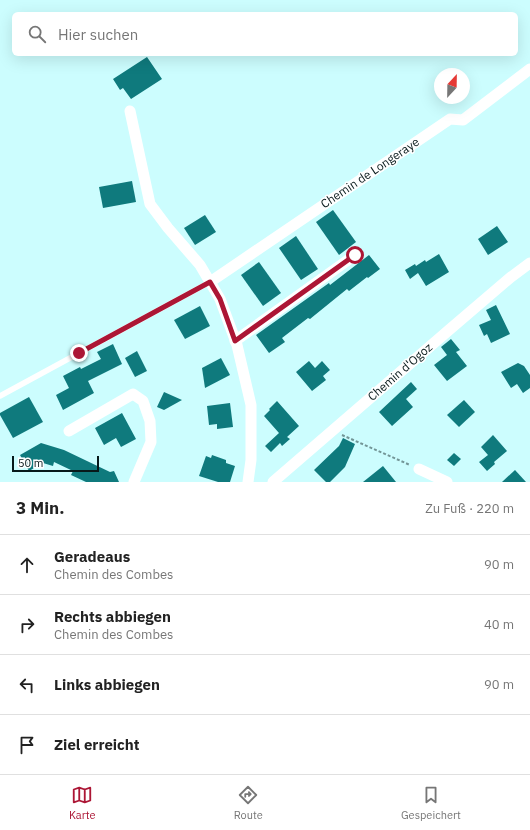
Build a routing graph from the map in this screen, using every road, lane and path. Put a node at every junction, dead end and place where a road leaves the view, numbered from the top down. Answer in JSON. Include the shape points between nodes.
{"nodes":[{"id":1,"x":530,"y":69,"type":"edge"},
{"id":2,"x":130,"y":111,"type":"dead end"},
{"id":3,"x":355,"y":255,"type":"dead end"},
{"id":4,"x":530,"y":263,"type":"edge"},
{"id":5,"x":210,"y":282,"type":"junction"},
{"id":6,"x":235,"y":341,"type":"junction"},
{"id":7,"x":0,"y":396,"type":"edge"},
{"id":8,"x":69,"y":431,"type":"dead end"},
{"id":9,"x":332,"y":431,"type":"junction"},
{"id":10,"x":419,"y":469,"type":"joint"},
{"id":11,"x":134,"y":482,"type":"edge"},
{"id":12,"x":248,"y":482,"type":"edge"},
{"id":13,"x":273,"y":482,"type":"edge"},
{"id":14,"x":447,"y":482,"type":"edge"}],
"edges":[{"from":1,"to":5,"type":"street","name":"Chemin de Longeraye","via":[[462,120],[450,119]]},
{"from":2,"to":5,"type":"street","via":[[150,204],[200,265]]},
{"from":3,"to":6,"type":"street"},
{"from":4,"to":9,"type":"street","name":"Chemin d'Ogoz"},
{"from":5,"to":6,"type":"street","via":[[220,299]]},
{"from":5,"to":7,"type":"lane"},
{"from":6,"to":12,"type":"street","via":[[251,405],[251,460]]},
{"from":8,"to":11,"type":"street","via":[[133,394],[143,401],[150,421],[151,442]]},
{"from":9,"to":10,"type":"path"},
{"from":9,"to":13,"type":"street","name":"Chemin d'Ogoz"},
{"from":10,"to":14,"type":"street"}]}
